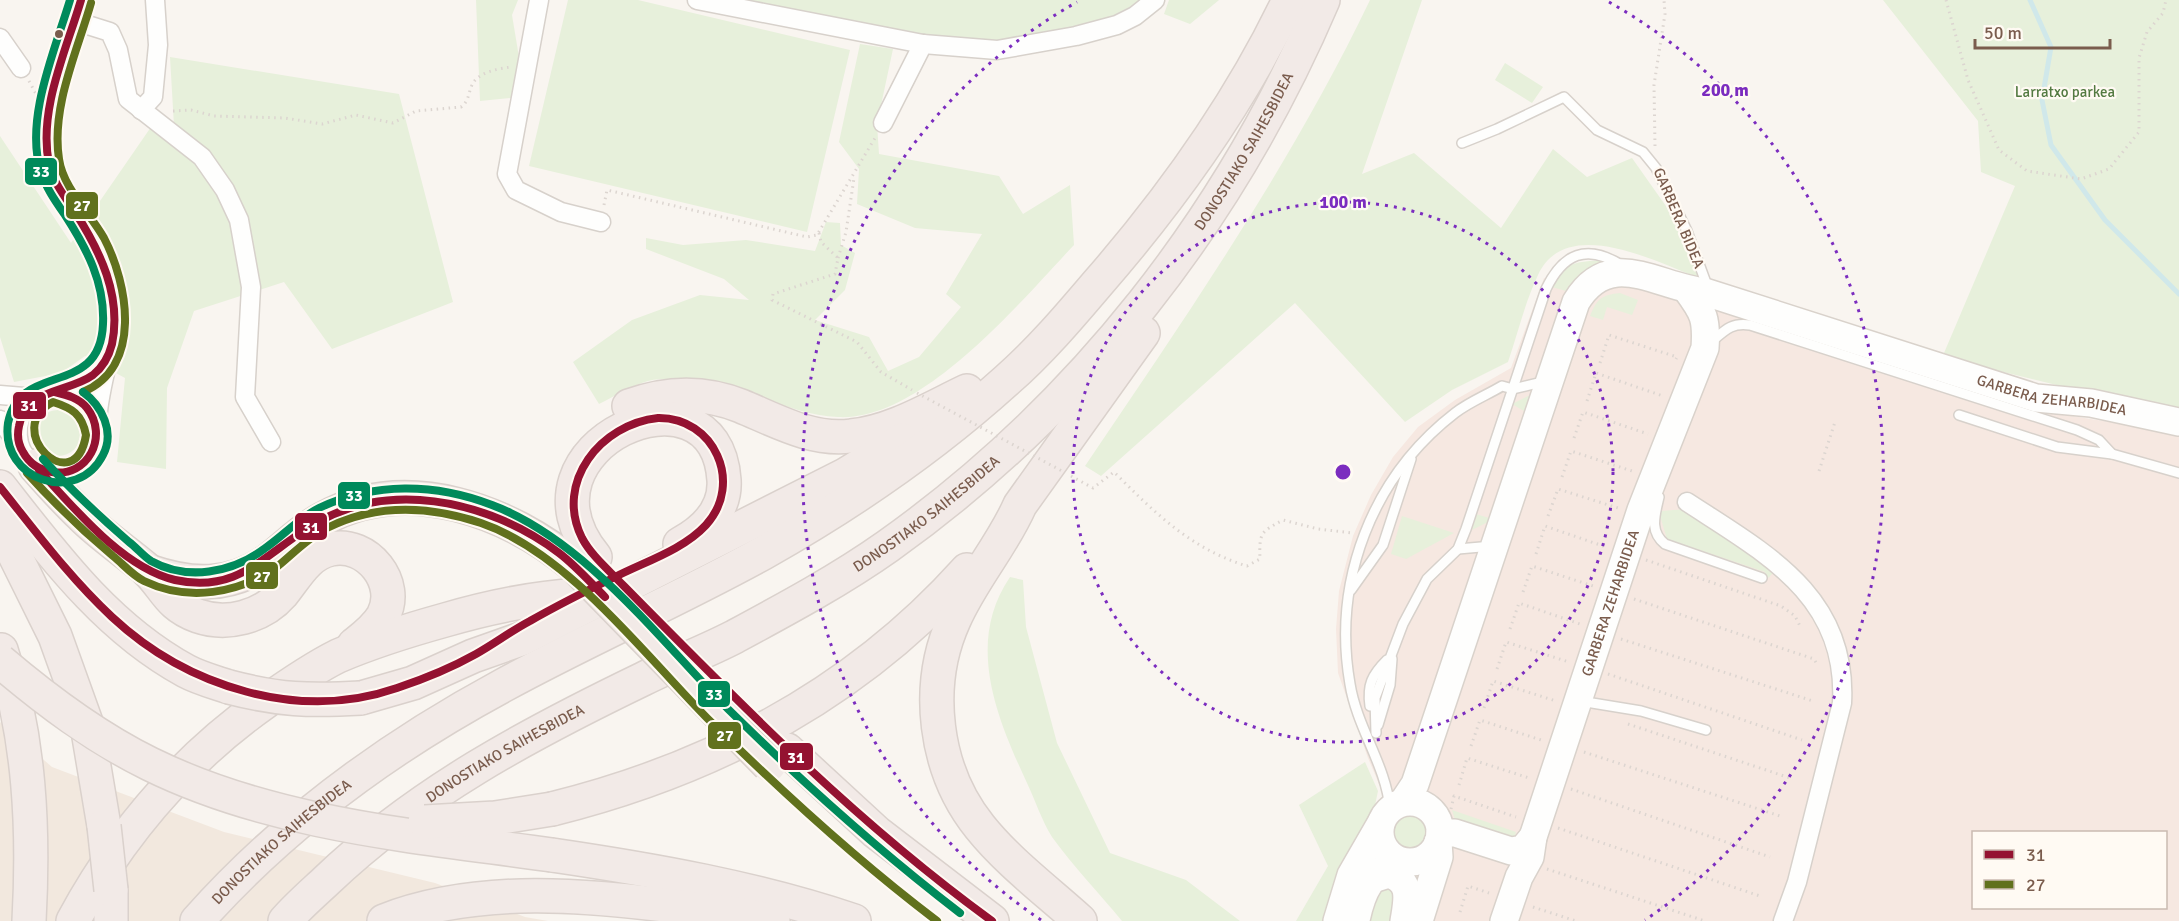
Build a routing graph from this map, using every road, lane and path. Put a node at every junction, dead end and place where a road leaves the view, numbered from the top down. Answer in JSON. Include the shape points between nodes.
{"nodes":[{"id":1,"x":81,"y":0,"type":"edge"},
{"id":2,"x":92,"y":0,"type":"edge"},
{"id":3,"x":155,"y":0,"type":"edge"},
{"id":4,"x":539,"y":0,"type":"edge"},
{"id":5,"x":697,"y":0,"type":"edge"},
{"id":6,"x":1155,"y":0,"type":"edge"},
{"id":7,"x":1289,"y":0,"type":"edge"},
{"id":8,"x":1323,"y":0,"type":"edge"},
{"id":9,"x":1664,"y":0,"type":"edge"},
{"id":10,"x":1946,"y":0,"type":"edge"},
{"id":11,"x":2166,"y":0,"type":"edge"},
{"id":12,"x":80,"y":23,"type":"junction"},
{"id":13,"x":0,"y":38,"type":"edge"},
{"id":14,"x":923,"y":44,"type":"junction"},
{"id":15,"x":529,"y":54,"type":"junction"},
{"id":16,"x":21,"y":68,"type":"dead end"},
{"id":17,"x":147,"y":103,"type":"junction"},
{"id":18,"x":883,"y":123,"type":"joint"},
{"id":19,"x":1462,"y":143,"type":"dead end"},
{"id":20,"x":1190,"y":165,"type":"junction"},
{"id":21,"x":1656,"y":168,"type":"junction"},
{"id":22,"x":855,"y":174,"type":"junction"},
{"id":23,"x":601,"y":222,"type":"joint"},
{"id":24,"x":819,"y":233,"type":"junction"},
{"id":25,"x":838,"y":258,"type":"junction"},
{"id":26,"x":1179,"y":259,"type":"junction"},
{"id":27,"x":1630,"y":271,"type":"junction"},
{"id":28,"x":1696,"y":291,"type":"junction"},
{"id":29,"x":1705,"y":348,"type":"junction"},
{"id":30,"x":108,"y":358,"type":"junction"},
{"id":31,"x":1600,"y":363,"type":"dead end"},
{"id":32,"x":1674,"y":367,"type":"dead end"},
{"id":33,"x":1549,"y":380,"type":"junction"},
{"id":34,"x":1513,"y":389,"type":"junction"},
{"id":35,"x":967,"y":391,"type":"junction"},
{"id":36,"x":56,"y":392,"type":"junction"},
{"id":37,"x":0,"y":395,"type":"edge"},
{"id":38,"x":36,"y":398,"type":"junction"},
{"id":39,"x":1587,"y":401,"type":"dead end"},
{"id":40,"x":1661,"y":405,"type":"dead end"},
{"id":41,"x":1959,"y":415,"type":"dead end"},
{"id":42,"x":0,"y":420,"type":"edge"},
{"id":43,"x":1835,"y":422,"type":"dead end"},
{"id":44,"x":2179,"y":422,"type":"edge"},
{"id":45,"x":97,"y":424,"type":"junction"},
{"id":46,"x":1662,"y":435,"type":"junction"},
{"id":47,"x":1574,"y":438,"type":"dead end"},
{"id":48,"x":271,"y":442,"type":"dead end"},
{"id":49,"x":1412,"y":454,"type":"junction"},
{"id":50,"x":2112,"y":454,"type":"junction"},
{"id":51,"x":27,"y":456,"type":"junction"},
{"id":52,"x":1819,"y":471,"type":"dead end"},
{"id":53,"x":1638,"y":473,"type":"dead end"},
{"id":54,"x":2179,"y":473,"type":"edge"},
{"id":55,"x":1562,"y":477,"type":"dead end"},
{"id":56,"x":0,"y":487,"type":"edge"},
{"id":57,"x":1687,"y":502,"type":"dead end"},
{"id":58,"x":1020,"y":506,"type":"junction"},
{"id":59,"x":1626,"y":511,"type":"dead end"},
{"id":60,"x":1548,"y":516,"type":"dead end"},
{"id":61,"x":0,"y":525,"type":"edge"},
{"id":62,"x":1362,"y":535,"type":"junction"},
{"id":63,"x":1458,"y":549,"type":"junction"},
{"id":64,"x":1613,"y":549,"type":"dead end"},
{"id":65,"x":1493,"y":551,"type":"junction"},
{"id":66,"x":1536,"y":554,"type":"dead end"},
{"id":67,"x":1641,"y":558,"type":"dead end"},
{"id":68,"x":148,"y":571,"type":"junction"},
{"id":69,"x":583,"y":573,"type":"junction"},
{"id":70,"x":1761,"y":578,"type":"dead end"},
{"id":71,"x":1600,"y":588,"type":"dead end"},
{"id":72,"x":1522,"y":592,"type":"dead end"},
{"id":73,"x":1348,"y":594,"type":"junction"},
{"id":74,"x":1628,"y":597,"type":"dead end"},
{"id":75,"x":1587,"y":626,"type":"dead end"},
{"id":76,"x":1802,"y":628,"type":"dead end"},
{"id":77,"x":1510,"y":629,"type":"dead end"},
{"id":78,"x":1615,"y":637,"type":"dead end"},
{"id":79,"x":0,"y":648,"type":"edge"},
{"id":80,"x":1392,"y":654,"type":"junction"},
{"id":81,"x":473,"y":656,"type":"junction"},
{"id":82,"x":338,"y":657,"type":"junction"},
{"id":83,"x":0,"y":661,"type":"edge"},
{"id":84,"x":1574,"y":664,"type":"dead end"},
{"id":85,"x":1818,"y":666,"type":"dead end"},
{"id":86,"x":1497,"y":669,"type":"dead end"},
{"id":87,"x":1602,"y":672,"type":"dead end"},
{"id":88,"x":1570,"y":701,"type":"junction"},
{"id":89,"x":1813,"y":701,"type":"dead end"},
{"id":90,"x":1484,"y":708,"type":"dead end"},
{"id":91,"x":1623,"y":722,"type":"dead end"},
{"id":92,"x":1706,"y":730,"type":"dead end"},
{"id":93,"x":1376,"y":733,"type":"junction"},
{"id":94,"x":1803,"y":740,"type":"dead end"},
{"id":95,"x":1548,"y":743,"type":"dead end"},
{"id":96,"x":1471,"y":746,"type":"dead end"},
{"id":97,"x":1576,"y":750,"type":"dead end"},
{"id":98,"x":778,"y":757,"type":"junction"},
{"id":99,"x":1376,"y":760,"type":"junction"},
{"id":100,"x":1790,"y":778,"type":"dead end"},
{"id":101,"x":1535,"y":780,"type":"dead end"},
{"id":102,"x":1459,"y":785,"type":"dead end"},
{"id":103,"x":1564,"y":787,"type":"dead end"},
{"id":104,"x":1391,"y":811,"type":"junction"},
{"id":105,"x":1780,"y":816,"type":"dead end"},
{"id":106,"x":331,"y":820,"type":"junction"},
{"id":107,"x":1536,"y":827,"type":"junction"},
{"id":108,"x":1443,"y":828,"type":"junction"},
{"id":109,"x":1770,"y":857,"type":"dead end"},
{"id":110,"x":1403,"y":862,"type":"junction"},
{"id":111,"x":1538,"y":866,"type":"dead end"},
{"id":112,"x":1370,"y":880,"type":"junction"},
{"id":113,"x":1497,"y":896,"type":"dead end"},
{"id":114,"x":1760,"y":896,"type":"dead end"},
{"id":115,"x":1525,"y":904,"type":"dead end"},
{"id":116,"x":111,"y":906,"type":"edge"},
{"id":117,"x":1460,"y":912,"type":"dead end"},
{"id":118,"x":29,"y":921,"type":"edge"},
{"id":119,"x":73,"y":921,"type":"edge"},
{"id":120,"x":197,"y":921,"type":"edge"},
{"id":121,"x":285,"y":921,"type":"edge"},
{"id":122,"x":384,"y":921,"type":"edge"},
{"id":123,"x":773,"y":921,"type":"edge"},
{"id":124,"x":854,"y":921,"type":"edge"},
{"id":125,"x":954,"y":921,"type":"edge"},
{"id":126,"x":992,"y":921,"type":"edge"},
{"id":127,"x":1080,"y":921,"type":"edge"},
{"id":128,"x":1337,"y":921,"type":"edge"},
{"id":129,"x":1355,"y":921,"type":"edge"},
{"id":130,"x":1405,"y":921,"type":"edge"},
{"id":131,"x":1419,"y":921,"type":"edge"},
{"id":132,"x":1504,"y":921,"type":"edge"},
{"id":133,"x":1576,"y":921,"type":"edge"},
{"id":134,"x":1705,"y":921,"type":"edge"},
{"id":135,"x":1784,"y":921,"type":"edge"}],
"edges":[{"from":1,"to":12,"type":"street"},
{"from":2,"to":12,"type":"street"},
{"from":3,"to":17,"type":"street","via":[[158,45]]},
{"from":4,"to":15,"type":"street"},
{"from":5,"to":14,"type":"street"},
{"from":6,"to":14,"type":"street","via":[[1136,16],[1076,36],[997,50]]},
{"from":7,"to":20,"type":"highway","via":[[1255,64]]},
{"from":8,"to":26,"type":"highway","name":"DONOSTIAKO SAIHESBIDEA","via":[[1269,110],[1225,189]]},
{"from":9,"to":21,"type":"path","name":"GARBERA BIDEA","via":[[1654,86]]},
{"from":10,"to":11,"type":"path","via":[[1968,80],[1999,150],[2026,171],[2081,179],[2109,169],[2139,132],[2139,58],[2147,32],[2163,13]]},
{"from":12,"to":17,"type":"street","via":[[110,32],[128,99]]},
{"from":12,"to":30,"type":"street","via":[[46,131],[53,177],[90,232],[109,273],[113,321]]},
{"from":13,"to":16,"type":"street"},
{"from":14,"to":18,"type":"street"},
{"from":15,"to":17,"type":"path","via":[[513,66],[479,77],[462,107],[416,111],[393,123],[356,115],[322,124],[285,118],[214,116],[191,110],[166,111]]},
{"from":15,"to":23,"type":"street","via":[[507,174],[516,190],[561,212]]},
{"from":17,"to":48,"type":"street","via":[[202,157],[225,190],[239,220],[251,287],[245,397]]},
{"from":18,"to":22,"type":"path"},
{"from":19,"to":21,"type":"lane","via":[[1564,97],[1597,130],[1643,152]]},
{"from":20,"to":35,"type":"highway","via":[[1158,184],[1077,283]]},
{"from":20,"to":120,"type":"highway","name":"DONOSTIAKO SAIHESBIDEA","via":[[1149,222],[1070,317],[1009,379],[906,462],[857,497],[760,555],[501,686],[370,766],[263,852]]},
{"from":21,"to":28,"type":"lane","name":"GARBERA BIDEA","via":[[1688,231],[1705,280]]},
{"from":22,"to":24,"type":"path"},
{"from":22,"to":25,"type":"path"},
{"from":23,"to":24,"type":"path","via":[[607,190],[807,237]]},
{"from":24,"to":25,"type":"path","via":[[821,242]]},
{"from":25,"to":62,"type":"path","bridge":true,"via":[[835,274],[772,294],[772,300],[856,342],[881,372],[1093,488],[1114,472],[1184,537],[1218,557],[1247,566],[1260,559],[1262,532],[1283,520]]},
{"from":26,"to":58,"type":"highway","via":[[1165,298],[1134,348]]},
{"from":26,"to":121,"type":"highway","name":"DONOSTIAKO SAIHESBIDEA","via":[[1096,361],[1009,449],[886,548],[733,638],[524,738],[430,796],[362,847]]},
{"from":27,"to":28,"type":"street","name":"GARBERA ZEHARBIDEA"},
{"from":27,"to":33,"type":"street","via":[[1612,273],[1584,289]]},
{"from":27,"to":34,"type":"lane","via":[[1618,262],[1594,254],[1568,257],[1546,289]]},
{"from":28,"to":29,"type":"street","name":"GARBERA ZEHARBIDEA","via":[[1707,326]]},
{"from":28,"to":44,"type":"street","name":"GARBERA ZEHARBIDEA","via":[[2036,398],[2091,404]]},
{"from":29,"to":46,"type":"street","name":"GARBERA ZEHARBIDEA"},
{"from":29,"to":50,"type":"lane","via":[[1728,327],[1738,323],[1750,325],[2077,430],[2099,440]]},
{"from":30,"to":36,"type":"street","via":[[89,377]]},
{"from":30,"to":45,"type":"street"},
{"from":31,"to":32,"type":"path","via":[[1609,335],[1677,357]]},
{"from":33,"to":34,"type":"lane"},
{"from":33,"to":65,"type":"street"},
{"from":34,"to":49,"type":"lane","via":[[1502,386],[1456,412]]},
{"from":34,"to":63,"type":"lane"},
{"from":35,"to":69,"type":"highway","via":[[901,421],[851,436],[799,430],[740,406],[694,395],[658,397],[623,409],[580,441],[562,474],[559,519],[568,552]]},
{"from":35,"to":81,"type":"highway","via":[[930,421],[845,476],[521,639]]},
{"from":36,"to":38,"type":"street"},
{"from":36,"to":45,"type":"street","via":[[78,398]]},
{"from":37,"to":38,"type":"street"},
{"from":38,"to":51,"type":"street","via":[[22,414],[17,435]]},
{"from":39,"to":40,"type":"path","via":[[1596,373],[1664,396]]},
{"from":41,"to":50,"type":"lane","via":[[2057,447]]},
{"from":42,"to":51,"type":"street"},
{"from":43,"to":52,"type":"path"},
{"from":45,"to":51,"type":"street","via":[[93,451],[74,470],[48,472]]},
{"from":46,"to":47,"type":"path","via":[[1583,412]]},
{"from":46,"to":70,"type":"lane","via":[[1654,517],[1659,539],[1671,547]]},
{"from":46,"to":88,"type":"street","name":"GARBERA ZEHARBIDEA","via":[[1641,510]]},
{"from":49,"to":62,"type":"lane"},
{"from":49,"to":73,"type":"lane","via":[[1383,545]]},
{"from":50,"to":54,"type":"lane"},
{"from":51,"to":68,"type":"highway","via":[[82,517]]},
{"from":53,"to":55,"type":"path","via":[[1571,451]]},
{"from":56,"to":81,"type":"highway","bridge":true,"via":[[86,592],[125,630],[188,672],[228,687],[306,701],[361,698],[413,683]]},
{"from":57,"to":135,"type":"street","via":[[1784,568],[1826,618],[1839,657],[1842,703]]},
{"from":58,"to":106,"type":"highway","bridge":true,"via":[[939,601],[885,649],[828,692],[777,723],[679,770],[552,809],[495,818],[387,823]]},
{"from":58,"to":127,"type":"highway","via":[[965,599],[945,643],[937,691],[940,740],[955,786],[980,827]]},
{"from":59,"to":60,"type":"path","via":[[1558,489]]},
{"from":61,"to":116,"type":"highway","bridge":true,"via":[[55,636],[87,725],[104,826]]},
{"from":62,"to":73,"type":"lane"},
{"from":63,"to":65,"type":"lane","via":[[1481,547]]},
{"from":63,"to":80,"type":"lane","via":[[1427,579]]},
{"from":64,"to":66,"type":"path","via":[[1545,526]]},
{"from":65,"to":104,"type":"street","via":[[1415,784]]},
{"from":67,"to":76,"type":"path","via":[[1781,606],[1795,616]]},
{"from":68,"to":69,"type":"highway","via":[[173,580],[220,582],[261,564],[324,518],[367,503],[403,499],[433,500],[516,525]]},
{"from":68,"to":82,"type":"highway","via":[[165,595],[184,610],[233,620],[271,604],[305,563],[318,554],[347,548],[362,553],[384,578],[387,603],[383,616],[367,635]]},
{"from":69,"to":69,"type":"highway","via":[[584,543],[573,504],[577,476],[590,453],[616,431],[646,419],[674,419],[701,432],[713,444],[725,481],[717,512],[695,536]]},
{"from":69,"to":81,"type":"highway","via":[[516,629]]},
{"from":69,"to":82,"type":"highway","via":[[551,597],[414,628]]},
{"from":69,"to":98,"type":"highway"},
{"from":71,"to":72,"type":"path","via":[[1532,566]]},
{"from":73,"to":99,"type":"lane","via":[[1350,685]]},
{"from":74,"to":85,"type":"path","via":[[1814,659]]},
{"from":75,"to":77,"type":"path","via":[[1519,603]]},
{"from":78,"to":89,"type":"path"},
{"from":79,"to":118,"type":"highway","via":[[16,705],[25,759],[31,876]]},
{"from":80,"to":93,"type":"lane","via":[[1390,685]]},
{"from":80,"to":93,"type":"lane","via":[[1374,673],[1368,689]]},
{"from":82,"to":119,"type":"highway","via":[[298,678],[210,742],[135,823]]},
{"from":83,"to":106,"type":"highway","bridge":true,"via":[[51,704],[151,765],[231,797]]},
{"from":84,"to":86,"type":"path","via":[[1506,642]]},
{"from":87,"to":94,"type":"path"},
{"from":88,"to":90,"type":"path","via":[[1493,681]]},
{"from":88,"to":92,"type":"lane","via":[[1641,711]]},
{"from":88,"to":107,"type":"street","name":"GARBERA ZEHARBIDEA"},
{"from":91,"to":100,"type":"path"},
{"from":93,"to":99,"type":"lane"},
{"from":95,"to":96,"type":"path","via":[[1480,720]]},
{"from":97,"to":105,"type":"path"},
{"from":98,"to":125,"type":"highway","via":[[876,862]]},
{"from":98,"to":126,"type":"highway"},
{"from":99,"to":104,"type":"lane","via":[[1388,787]]},
{"from":101,"to":102,"type":"path","via":[[1467,758]]},
{"from":103,"to":109,"type":"path"},
{"from":104,"to":108,"type":"street","via":[[1417,802],[1429,809]]},
{"from":104,"to":110,"type":"street","via":[[1382,844]]},
{"from":104,"to":128,"type":"street","via":[[1351,875]]},
{"from":106,"to":124,"type":"highway","bridge":true,"via":[[386,832],[640,867],[747,890]]},
{"from":107,"to":108,"type":"street","via":[[1523,849],[1511,852]]},
{"from":107,"to":108,"type":"path","via":[[1455,796]]},
{"from":107,"to":114,"type":"path"},
{"from":107,"to":132,"type":"street","name":"GARBERA ZEHARBIDEA","via":[[1530,857]]},
{"from":108,"to":110,"type":"street","via":[[1425,858]]},
{"from":108,"to":131,"type":"street","via":[[1439,857]]},
{"from":110,"to":112,"type":"street","via":[[1384,867]]},
{"from":110,"to":130,"type":"street","via":[[1413,873],[1417,887]]},
{"from":111,"to":134,"type":"path"},
{"from":112,"to":129,"type":"street"},
{"from":112,"to":130,"type":"street","via":[[1389,874],[1401,879],[1408,891]]},
{"from":113,"to":117,"type":"path","via":[[1468,886]]},
{"from":115,"to":133,"type":"path"},
{"from":122,"to":123,"type":"highway","via":[[460,903],[534,897],[651,903]]}]}
